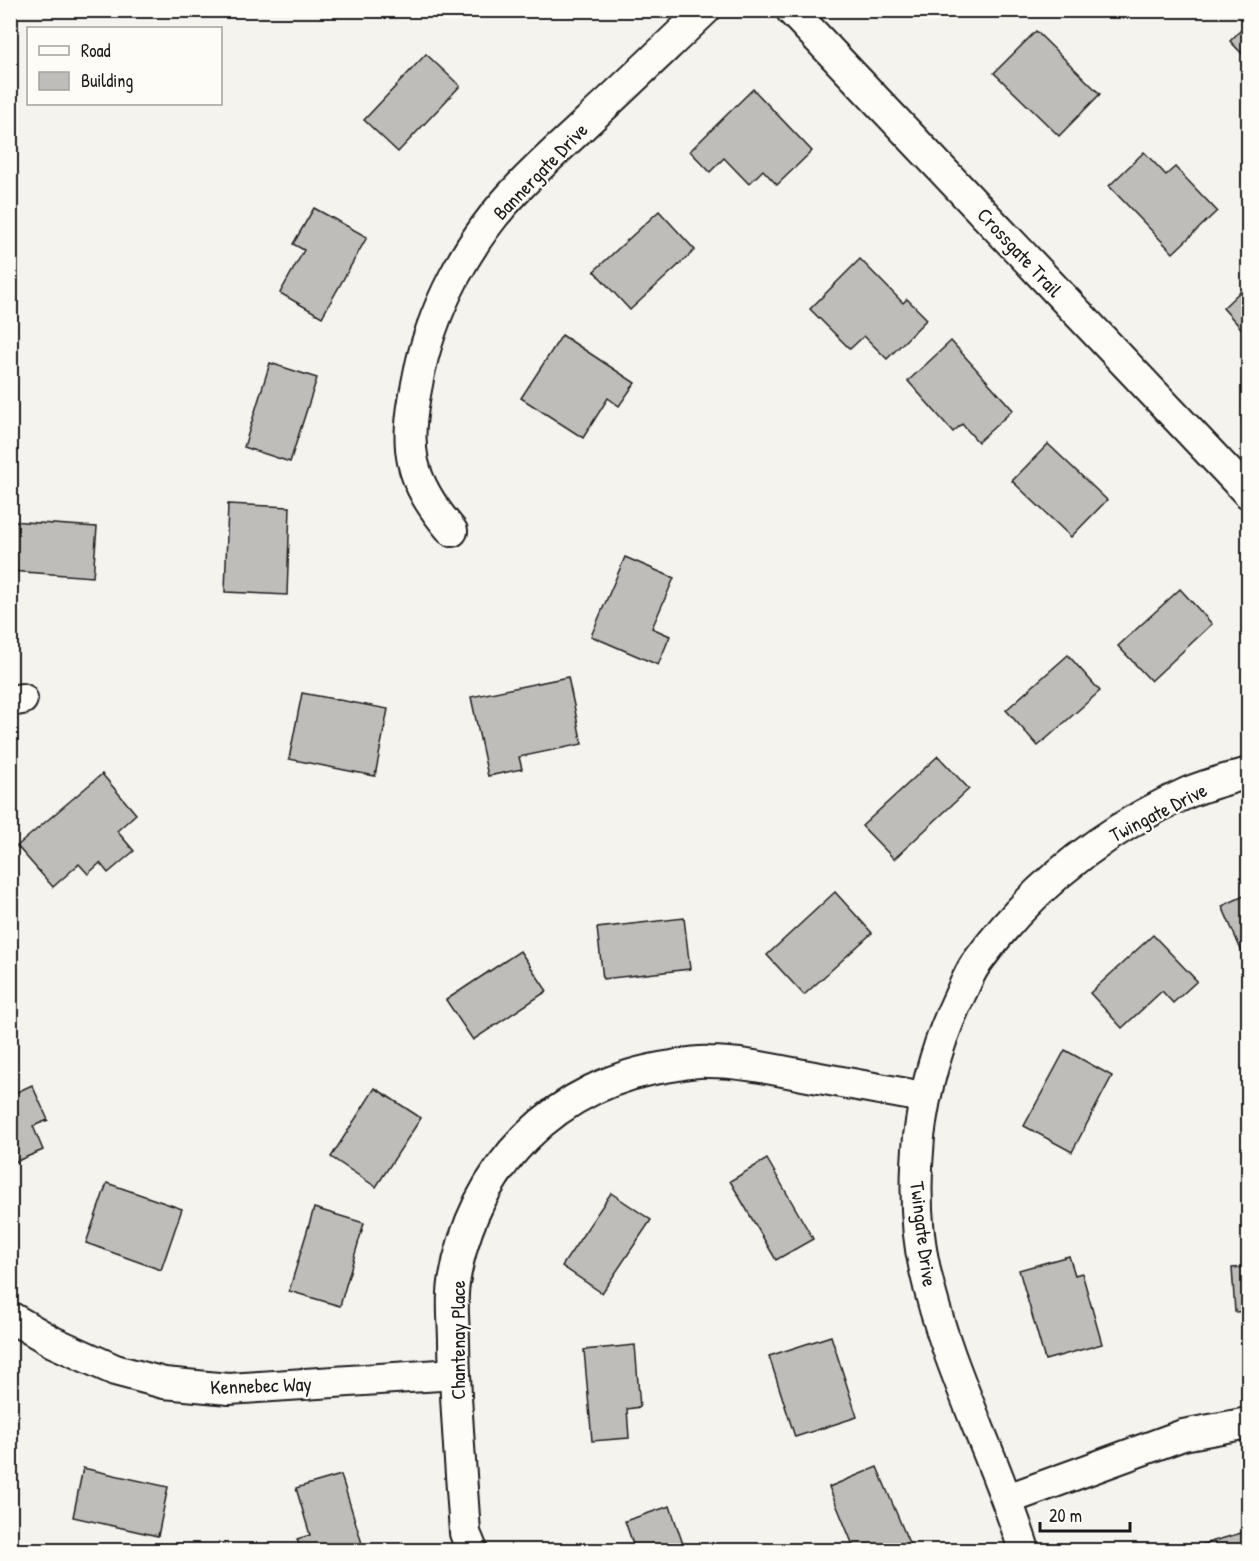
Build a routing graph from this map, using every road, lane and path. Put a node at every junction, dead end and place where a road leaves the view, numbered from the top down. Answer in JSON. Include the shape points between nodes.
{"nodes":[{"id":1,"x":705,"y":10,"type":"edge"},
{"id":2,"x":791,"y":10,"type":"edge"},
{"id":3,"x":1248,"y":493,"type":"edge"},
{"id":4,"x":452,"y":531,"type":"dead end"},
{"id":5,"x":1248,"y":773,"type":"edge"},
{"id":6,"x":923,"y":1097,"type":"junction"},
{"id":7,"x":10,"y":1317,"type":"edge"},
{"id":8,"x":455,"y":1374,"type":"junction"},
{"id":9,"x":1248,"y":1423,"type":"edge"},
{"id":10,"x":1008,"y":1499,"type":"junction"},
{"id":11,"x":472,"y":1551,"type":"edge"},
{"id":12,"x":1024,"y":1551,"type":"edge"}],
"edges":[{"from":1,"to":4,"type":"street","name":"Bannergate Drive","via":[[519,187],[481,232],[455,276],[423,351],[408,426],[410,454],[419,482]]},
{"from":2,"to":3,"type":"street","name":"Crossgate Trail"},
{"from":5,"to":6,"type":"street","name":"Twingate Drive","via":[[1191,792],[1125,824],[1066,866],[1019,912],[974,966],[942,1032]]},
{"from":6,"to":8,"type":"street","name":"Chantenay Place","via":[[751,1065],[707,1061],[637,1071],[581,1095],[551,1114],[519,1144],[497,1171],[475,1209],[454,1285]]},
{"from":6,"to":10,"type":"street","name":"Twingate Drive","via":[[915,1182],[924,1269],[940,1325]]},
{"from":7,"to":8,"type":"street","name":"Kennebec Way","via":[[116,1370],[164,1383],[229,1389]]},
{"from":8,"to":11,"type":"street","name":"Chantenay Place","via":[[465,1533]]},
{"from":9,"to":10,"type":"street","via":[[1183,1435]]},
{"from":10,"to":12,"type":"street","name":"Twingate Drive"}]}
